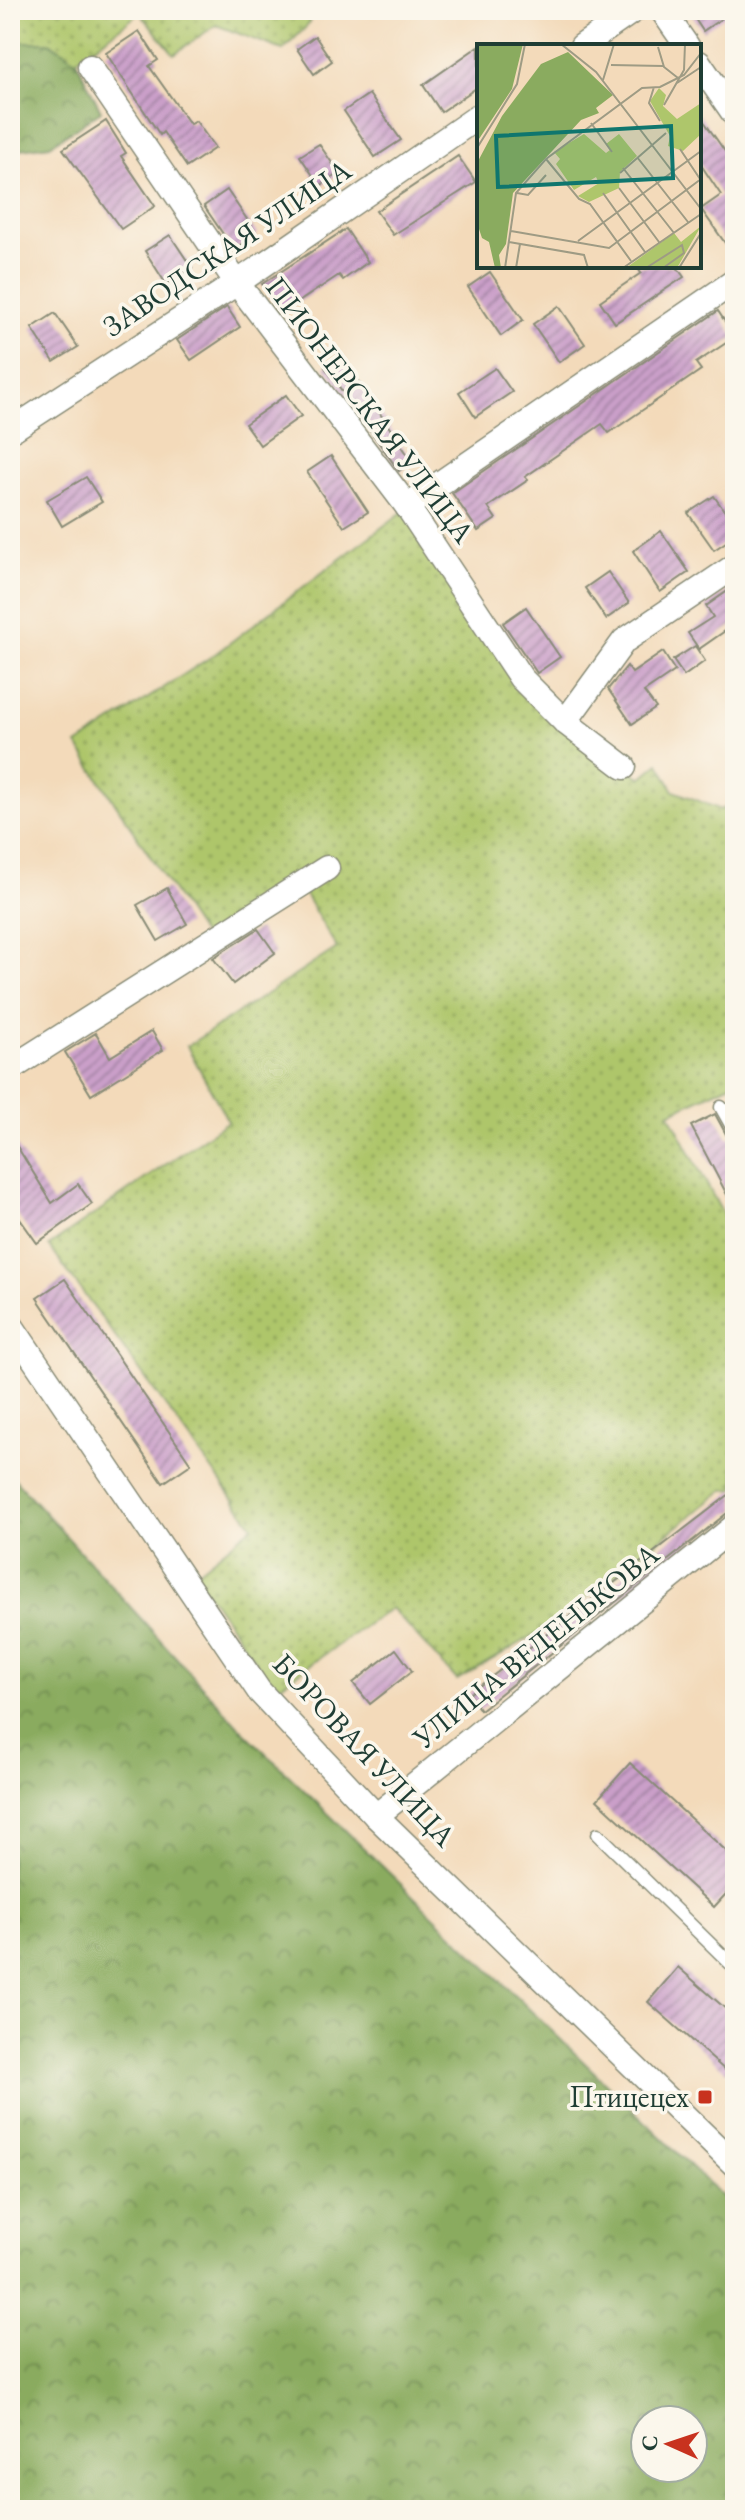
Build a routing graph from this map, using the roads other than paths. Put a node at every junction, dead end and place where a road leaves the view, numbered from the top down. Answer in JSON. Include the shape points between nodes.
{"nodes":[{"id":1,"x":634,"y":10,"type":"edge"},
{"id":2,"x":662,"y":10,"type":"edge"},
{"id":3,"x":585,"y":44,"type":"edge"},
{"id":4,"x":686,"y":44,"type":"edge"},
{"id":5,"x":701,"y":66,"type":"edge"},
{"id":6,"x":90,"y":67,"type":"dead end"},
{"id":7,"x":735,"y":115,"type":"edge"},
{"id":8,"x":477,"y":117,"type":"edge"},
{"id":9,"x":735,"y":281,"type":"edge"},
{"id":10,"x":237,"y":283,"type":"junction"},
{"id":11,"x":10,"y":431,"type":"edge"},
{"id":12,"x":407,"y":506,"type":"junction"},
{"id":13,"x":735,"y":566,"type":"edge"},
{"id":14,"x":565,"y":722,"type":"junction"},
{"id":15,"x":624,"y":767,"type":"dead end"},
{"id":16,"x":327,"y":868,"type":"dead end"},
{"id":17,"x":10,"y":1069,"type":"edge"},
{"id":18,"x":721,"y":1107,"type":"dead end"},
{"id":19,"x":735,"y":1132,"type":"edge"},
{"id":20,"x":10,"y":1324,"type":"edge"},
{"id":21,"x":735,"y":1526,"type":"edge"},
{"id":22,"x":376,"y":1816,"type":"junction"},
{"id":23,"x":598,"y":1834,"type":"dead end"},
{"id":24,"x":735,"y":1968,"type":"edge"},
{"id":25,"x":735,"y":2165,"type":"edge"}],
"edges":[{"from":1,"to":3,"type":"street"},
{"from":2,"to":4,"type":"street"},
{"from":5,"to":7,"type":"street"},
{"from":6,"to":10,"type":"street","name":"ПИОНЕРСКАЯ УЛИЦА"},
{"from":8,"to":10,"type":"street","name":"ЗАВОДСКАЯ УЛИЦА"},
{"from":9,"to":12,"type":"street"},
{"from":10,"to":11,"type":"street","name":"ЗАВОДСКАЯ УЛИЦА"},
{"from":10,"to":12,"type":"street","name":"ПИОНЕРСКАЯ УЛИЦА"},
{"from":12,"to":14,"type":"street","name":"ПИОНЕРСКАЯ УЛИЦА","via":[[521,678]]},
{"from":13,"to":14,"type":"street","via":[[624,641]]},
{"from":14,"to":15,"type":"street","name":"ПИОНЕРСКАЯ УЛИЦА"},
{"from":16,"to":17,"type":"street"},
{"from":18,"to":19,"type":"lane"},
{"from":20,"to":22,"type":"street","name":"БОРОВАЯ УЛИЦА","via":[[259,1691]]},
{"from":21,"to":22,"type":"street","name":"УЛИЦА ВЕДЕНЬКОВА"},
{"from":22,"to":25,"type":"street","name":"БОРОВАЯ УЛИЦА"},
{"from":23,"to":24,"type":"lane"}]}
